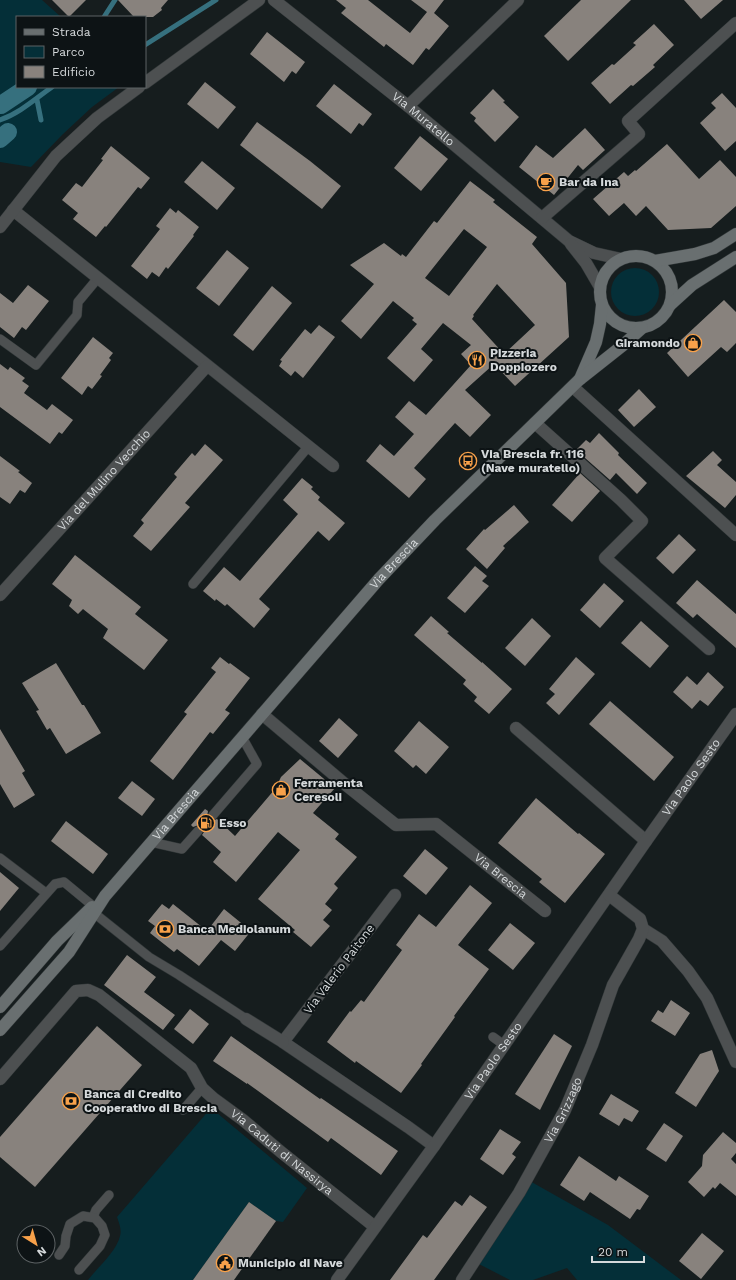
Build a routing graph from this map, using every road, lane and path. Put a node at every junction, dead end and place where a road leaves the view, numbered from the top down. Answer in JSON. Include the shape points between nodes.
{"nodes":[{"id":1,"x":259,"y":0,"type":"edge"},
{"id":2,"x":274,"y":0,"type":"edge"},
{"id":3,"x":518,"y":0,"type":"edge"},
{"id":4,"x":506,"y":5,"type":"edge"},
{"id":5,"x":736,"y":23,"type":"edge"},
{"id":6,"x":146,"y":82,"type":"edge"},
{"id":7,"x":138,"y":88,"type":"edge"},
{"id":8,"x":408,"y":106,"type":"junction"},
{"id":9,"x":13,"y":210,"type":"junction"},
{"id":10,"x":542,"y":218,"type":"junction"},
{"id":11,"x":0,"y":228,"type":"edge"},
{"id":12,"x":736,"y":234,"type":"edge"},
{"id":13,"x":569,"y":241,"type":"junction"},
{"id":14,"x":736,"y":257,"type":"edge"},
{"id":15,"x":621,"y":259,"type":"junction"},
{"id":16,"x":655,"y":261,"type":"junction"},
{"id":17,"x":98,"y":278,"type":"junction"},
{"id":18,"x":600,"y":287,"type":"junction"},
{"id":19,"x":602,"y":305,"type":"junction"},
{"id":20,"x":670,"y":305,"type":"junction"},
{"id":21,"x":642,"y":328,"type":"junction"},
{"id":22,"x":0,"y":339,"type":"edge"},
{"id":23,"x":207,"y":366,"type":"junction"},
{"id":24,"x":576,"y":384,"type":"junction"},
{"id":25,"x":535,"y":423,"type":"junction"},
{"id":26,"x":308,"y":447,"type":"junction"},
{"id":27,"x":332,"y":466,"type":"dead end"},
{"id":28,"x":736,"y":535,"type":"edge"},
{"id":29,"x":193,"y":584,"type":"dead end"},
{"id":30,"x":0,"y":595,"type":"edge"},
{"id":31,"x":709,"y":649,"type":"dead end"},
{"id":32,"x":262,"y":714,"type":"junction"},
{"id":33,"x":736,"y":714,"type":"edge"},
{"id":34,"x":516,"y":728,"type":"dead end"},
{"id":35,"x":242,"y":737,"type":"junction"},
{"id":36,"x":213,"y":815,"type":"dead end"},
{"id":37,"x":198,"y":831,"type":"dead end"},
{"id":38,"x":646,"y":841,"type":"junction"},
{"id":39,"x":151,"y":842,"type":"junction"},
{"id":40,"x":0,"y":858,"type":"edge"},
{"id":41,"x":46,"y":893,"type":"junction"},
{"id":42,"x":395,"y":895,"type":"dead end"},
{"id":43,"x":609,"y":895,"type":"junction"},
{"id":44,"x":94,"y":909,"type":"junction"},
{"id":45,"x":545,"y":911,"type":"dead end"},
{"id":46,"x":643,"y":929,"type":"junction"},
{"id":47,"x":0,"y":946,"type":"edge"},
{"id":48,"x":0,"y":1007,"type":"edge"},
{"id":49,"x":246,"y":1020,"type":"joint"},
{"id":50,"x":0,"y":1030,"type":"edge"},
{"id":51,"x":493,"y":1037,"type":"dead end"},
{"id":52,"x":283,"y":1042,"type":"junction"},
{"id":53,"x":504,"y":1045,"type":"junction"},
{"id":54,"x":736,"y":1062,"type":"edge"},
{"id":55,"x":0,"y":1079,"type":"edge"},
{"id":56,"x":202,"y":1088,"type":"junction"},
{"id":57,"x":183,"y":1110,"type":"dead end"},
{"id":58,"x":434,"y":1146,"type":"junction"},
{"id":59,"x":109,"y":1195,"type":"dead end"},
{"id":60,"x":93,"y":1217,"type":"junction"},
{"id":61,"x":375,"y":1227,"type":"junction"},
{"id":62,"x":59,"y":1255,"type":"dead end"},
{"id":63,"x":79,"y":1270,"type":"dead end"},
{"id":64,"x":337,"y":1280,"type":"edge"},
{"id":65,"x":462,"y":1280,"type":"edge"}],
"edges":[{"from":1,"to":6,"type":"street"},
{"from":2,"to":8,"type":"street","name":"Via Muratello"},
{"from":3,"to":4,"type":"street"},
{"from":4,"to":8,"type":"street"},
{"from":5,"to":10,"type":"street","via":[[628,121],[639,134]]},
{"from":7,"to":9,"type":"street","via":[[97,118],[56,156]]},
{"from":8,"to":10,"type":"street","name":"Via Muratello"},
{"from":9,"to":11,"type":"street"},
{"from":9,"to":17,"type":"street"},
{"from":10,"to":13,"type":"street","name":"Via Muratello"},
{"from":12,"to":16,"type":"main road","via":[[714,248]]},
{"from":13,"to":15,"type":"street","name":"Via Muratello","via":[[594,253]]},
{"from":13,"to":18,"type":"street","name":"Via Muratello"},
{"from":14,"to":20,"type":"main road","name":"Via Brescia","via":[[692,285]]},
{"from":15,"to":16,"type":"main road","via":[[638,256]]},
{"from":15,"to":18,"type":"main road","via":[[607,271]]},
{"from":16,"to":20,"type":"main road","via":[[668,276],[672,290]]},
{"from":17,"to":22,"type":"lane","via":[[78,302],[78,315],[36,365]]},
{"from":17,"to":23,"type":"street"},
{"from":18,"to":19,"type":"main road","name":"Via Brescia"},
{"from":19,"to":21,"type":"main road","name":"Via Brescia","via":[[618,324]]},
{"from":19,"to":24,"type":"main road","name":"Via Brescia","via":[[596,342]]},
{"from":20,"to":21,"type":"main road","name":"Via Brescia","via":[[659,320]]},
{"from":21,"to":24,"type":"main road","name":"Via Brescia"},
{"from":23,"to":26,"type":"street"},
{"from":23,"to":30,"type":"street","name":"Via del Mulino Vecchio"},
{"from":24,"to":25,"type":"main road","name":"Via Brescia"},
{"from":24,"to":28,"type":"street"},
{"from":25,"to":31,"type":"street","via":[[642,521],[605,558]]},
{"from":25,"to":32,"type":"main road","name":"Via Brescia","via":[[435,520],[379,579]]},
{"from":26,"to":27,"type":"street"},
{"from":26,"to":29,"type":"lane"},
{"from":32,"to":35,"type":"main road","name":"Via Brescia"},
{"from":32,"to":45,"type":"street","name":"Via Brescia","via":[[396,825],[436,824]]},
{"from":33,"to":38,"type":"street","name":"Via Paolo Sesto"},
{"from":34,"to":38,"type":"street"},
{"from":35,"to":36,"type":"lane","via":[[257,764]]},
{"from":35,"to":39,"type":"main road","name":"Via Brescia"},
{"from":37,"to":39,"type":"lane","via":[[182,849]]},
{"from":38,"to":43,"type":"street","name":"Via Paolo Sesto"},
{"from":39,"to":44,"type":"main road","name":"Via Brescia"},
{"from":40,"to":41,"type":"lane"},
{"from":41,"to":44,"type":"lane","via":[[55,884],[64,882]]},
{"from":41,"to":47,"type":"lane"},
{"from":42,"to":52,"type":"street","name":"Via Valerio Paitone"},
{"from":43,"to":46,"type":"street","via":[[640,919]]},
{"from":43,"to":53,"type":"street","name":"Via Paolo Sesto"},
{"from":44,"to":48,"type":"main road","name":"Via Brescia","via":[[57,941]]},
{"from":44,"to":49,"type":"lane","via":[[149,957]]},
{"from":44,"to":50,"type":"main road","name":"Via Brescia","via":[[69,952]]},
{"from":46,"to":54,"type":"street","via":[[662,942],[688,971],[707,998]]},
{"from":46,"to":65,"type":"street","name":"Via Grizzago","via":[[613,985],[565,1110],[519,1193]]},
{"from":49,"to":52,"type":"street"},
{"from":51,"to":53,"type":"lane"},
{"from":52,"to":58,"type":"street","via":[[410,1124]]},
{"from":53,"to":58,"type":"street","name":"Via Paolo Sesto"},
{"from":55,"to":56,"type":"street","name":"Via Caduti di Nassirya","via":[[76,991],[88,990],[99,995],[191,1068]]},
{"from":56,"to":57,"type":"lane"},
{"from":56,"to":61,"type":"street","name":"Via Caduti di Nassirya"},
{"from":58,"to":61,"type":"street","name":"Via Paolo Sesto"},
{"from":59,"to":60,"type":"lane"},
{"from":60,"to":62,"type":"lane","via":[[83,1216],[70,1224],[65,1246]]},
{"from":60,"to":63,"type":"lane","via":[[102,1226],[105,1235],[100,1246]]},
{"from":61,"to":64,"type":"street","name":"Via Paolo Sesto"}]}
